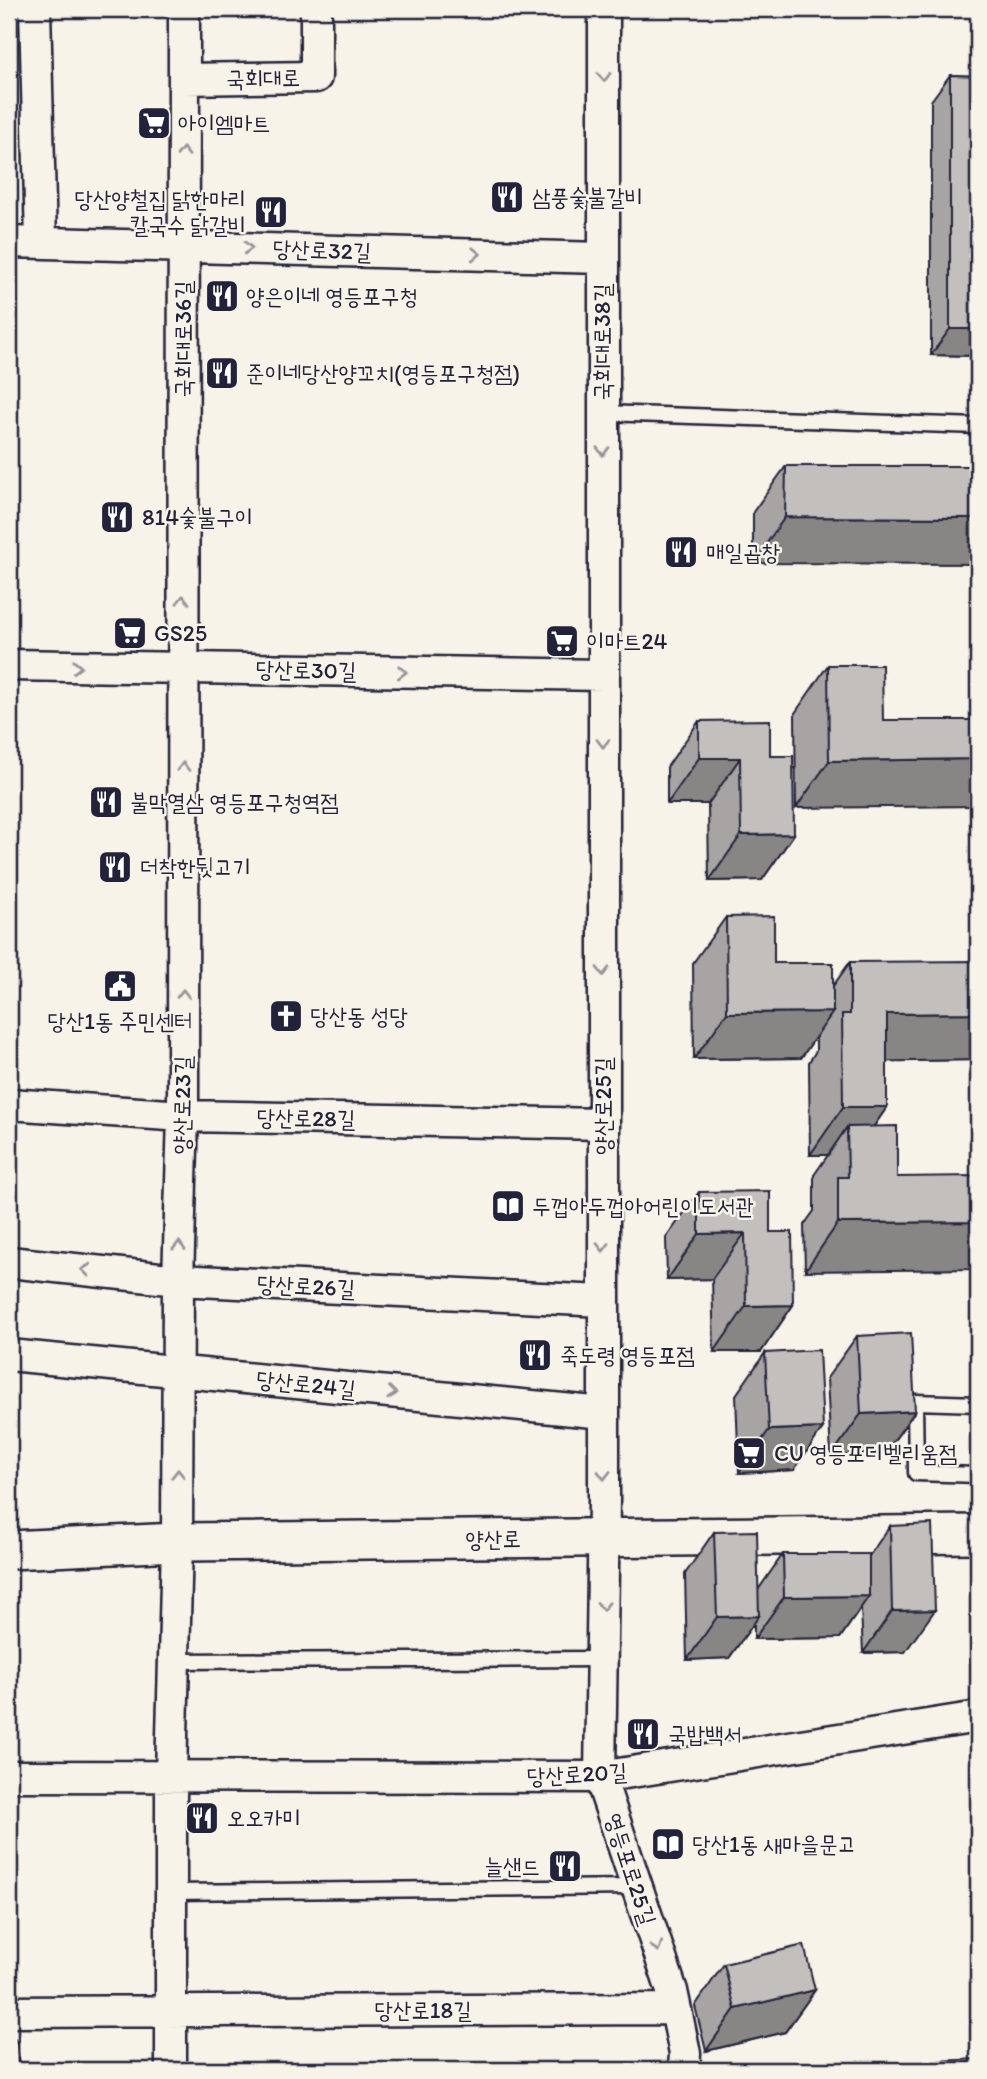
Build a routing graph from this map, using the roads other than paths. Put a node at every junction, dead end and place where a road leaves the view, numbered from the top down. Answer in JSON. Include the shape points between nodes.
{"nodes":[{"id":1,"x":35,"y":9,"type":"edge"},
{"id":2,"x":184,"y":9,"type":"edge"},
{"id":3,"x":316,"y":9,"type":"edge"},
{"id":4,"x":604,"y":9,"type":"edge"},
{"id":5,"x":184,"y":79,"type":"junction"},
{"id":6,"x":9,"y":242,"type":"edge"},
{"id":7,"x":41,"y":242,"type":"junction"},
{"id":8,"x":183,"y":246,"type":"junction"},
{"id":9,"x":602,"y":258,"type":"junction"},
{"id":10,"x":603,"y":413,"type":"junction"},
{"id":11,"x":978,"y":426,"type":"edge"},
{"id":12,"x":9,"y":666,"type":"edge"},
{"id":13,"x":183,"y":668,"type":"junction"},
{"id":14,"x":603,"y":675,"type":"junction"},
{"id":15,"x":9,"y":1104,"type":"edge"},
{"id":16,"x":183,"y":1116,"type":"junction"},
{"id":17,"x":603,"y":1124,"type":"junction"},
{"id":18,"x":9,"y":1262,"type":"edge"},
{"id":19,"x":178,"y":1280,"type":"junction"},
{"id":20,"x":603,"y":1301,"type":"junction"},
{"id":21,"x":9,"y":1355,"type":"edge"},
{"id":22,"x":178,"y":1371,"type":"junction"},
{"id":23,"x":978,"y":1404,"type":"edge"},
{"id":24,"x":604,"y":1413,"type":"junction"},
{"id":25,"x":978,"y":1475,"type":"edge"},
{"id":26,"x":978,"y":1534,"type":"edge"},
{"id":27,"x":604,"y":1538,"type":"junction"},
{"id":28,"x":177,"y":1542,"type":"junction"},
{"id":29,"x":9,"y":1550,"type":"edge"},
{"id":30,"x":602,"y":1658,"type":"junction"},
{"id":31,"x":174,"y":1661,"type":"junction"},
{"id":32,"x":978,"y":1717,"type":"edge"},
{"id":33,"x":171,"y":1775,"type":"junction"},
{"id":34,"x":9,"y":1776,"type":"edge"},
{"id":35,"x":600,"y":1777,"type":"junction"},
{"id":36,"x":637,"y":1886,"type":"junction"},
{"id":37,"x":171,"y":1892,"type":"junction"},
{"id":38,"x":675,"y":2009,"type":"junction"},
{"id":39,"x":171,"y":2011,"type":"junction"},
{"id":40,"x":9,"y":2012,"type":"edge"},
{"id":41,"x":9,"y":2045,"type":"edge"},
{"id":42,"x":11,"y":2070,"type":"edge"},
{"id":43,"x":171,"y":2070,"type":"edge"},
{"id":44,"x":684,"y":2070,"type":"edge"}],
"edges":[{"from":1,"to":7,"type":"street"},
{"from":2,"to":5,"type":"street","name":"국회대로36길"},
{"from":3,"to":5,"type":"street","name":"국회대로","via":[[316,77]]},
{"from":4,"to":9,"type":"street","name":"국회대로38길","one_way":true},
{"from":8,"to":5,"type":"street","name":"국회대로36길","one_way":true},
{"from":6,"to":7,"type":"street","name":"당산로32길"},
{"from":7,"to":8,"type":"street","name":"당산로32길"},
{"from":8,"to":9,"type":"street","name":"당산로32길","one_way":true},
{"from":13,"to":8,"type":"street","name":"국회대로36길","one_way":true},
{"from":9,"to":10,"type":"street","name":"국회대로38길"},
{"from":10,"to":11,"type":"lane"},
{"from":10,"to":14,"type":"street","name":"국회대로38길","one_way":true},
{"from":12,"to":13,"type":"street","name":"당산로30길","one_way":true},
{"from":13,"to":14,"type":"street","name":"당산로30길","one_way":true},
{"from":16,"to":13,"type":"street","name":"양산로23길","one_way":true},
{"from":14,"to":17,"type":"street","name":"양산로25길","one_way":true},
{"from":15,"to":16,"type":"street","name":"당산로28길"},
{"from":16,"to":17,"type":"street","name":"당산로28길"},
{"from":19,"to":16,"type":"street","name":"양산로23길","one_way":true},
{"from":17,"to":20,"type":"street","name":"양산로25길","one_way":true},
{"from":19,"to":18,"type":"street","name":"당산로26길","one_way":true},
{"from":19,"to":20,"type":"street","name":"당산로26길"},
{"from":19,"to":22,"type":"street","name":"양산로23길"},
{"from":20,"to":24,"type":"street","name":"양산로25길"},
{"from":21,"to":22,"type":"street","name":"당산로24길"},
{"from":22,"to":24,"type":"street","name":"당산로24길","one_way":true},
{"from":28,"to":22,"type":"street","name":"양산로23길","one_way":true},
{"from":23,"to":25,"type":"lane","via":[[915,1402],[916,1473]]},
{"from":24,"to":27,"type":"street","name":"양산로25길","one_way":true},
{"from":26,"to":27,"type":"street","name":"양산로"},
{"from":27,"to":28,"type":"street","name":"양산로"},
{"from":27,"to":30,"type":"street","name":"영등포로25길","one_way":true},
{"from":28,"to":29,"type":"street","name":"양산로"},
{"from":28,"to":31,"type":"street"},
{"from":30,"to":31,"type":"lane"},
{"from":30,"to":35,"type":"street","name":"영등포로25길"},
{"from":31,"to":33,"type":"street"},
{"from":32,"to":35,"type":"street","name":"당산로20길"},
{"from":33,"to":34,"type":"street","name":"당산로20길"},
{"from":33,"to":35,"type":"street","name":"당산로20길"},
{"from":33,"to":37,"type":"street"},
{"from":35,"to":36,"type":"street","name":"영등포로25길"},
{"from":36,"to":37,"type":"lane"},
{"from":36,"to":38,"type":"street","name":"영등포로25길","one_way":true},
{"from":37,"to":39,"type":"street"},
{"from":38,"to":39,"type":"street","name":"당산로18길"},
{"from":38,"to":44,"type":"street","name":"영등포로25길"},
{"from":39,"to":40,"type":"street","name":"당산로18길"},
{"from":39,"to":43,"type":"street"},
{"from":41,"to":42,"type":"lane"}]}
